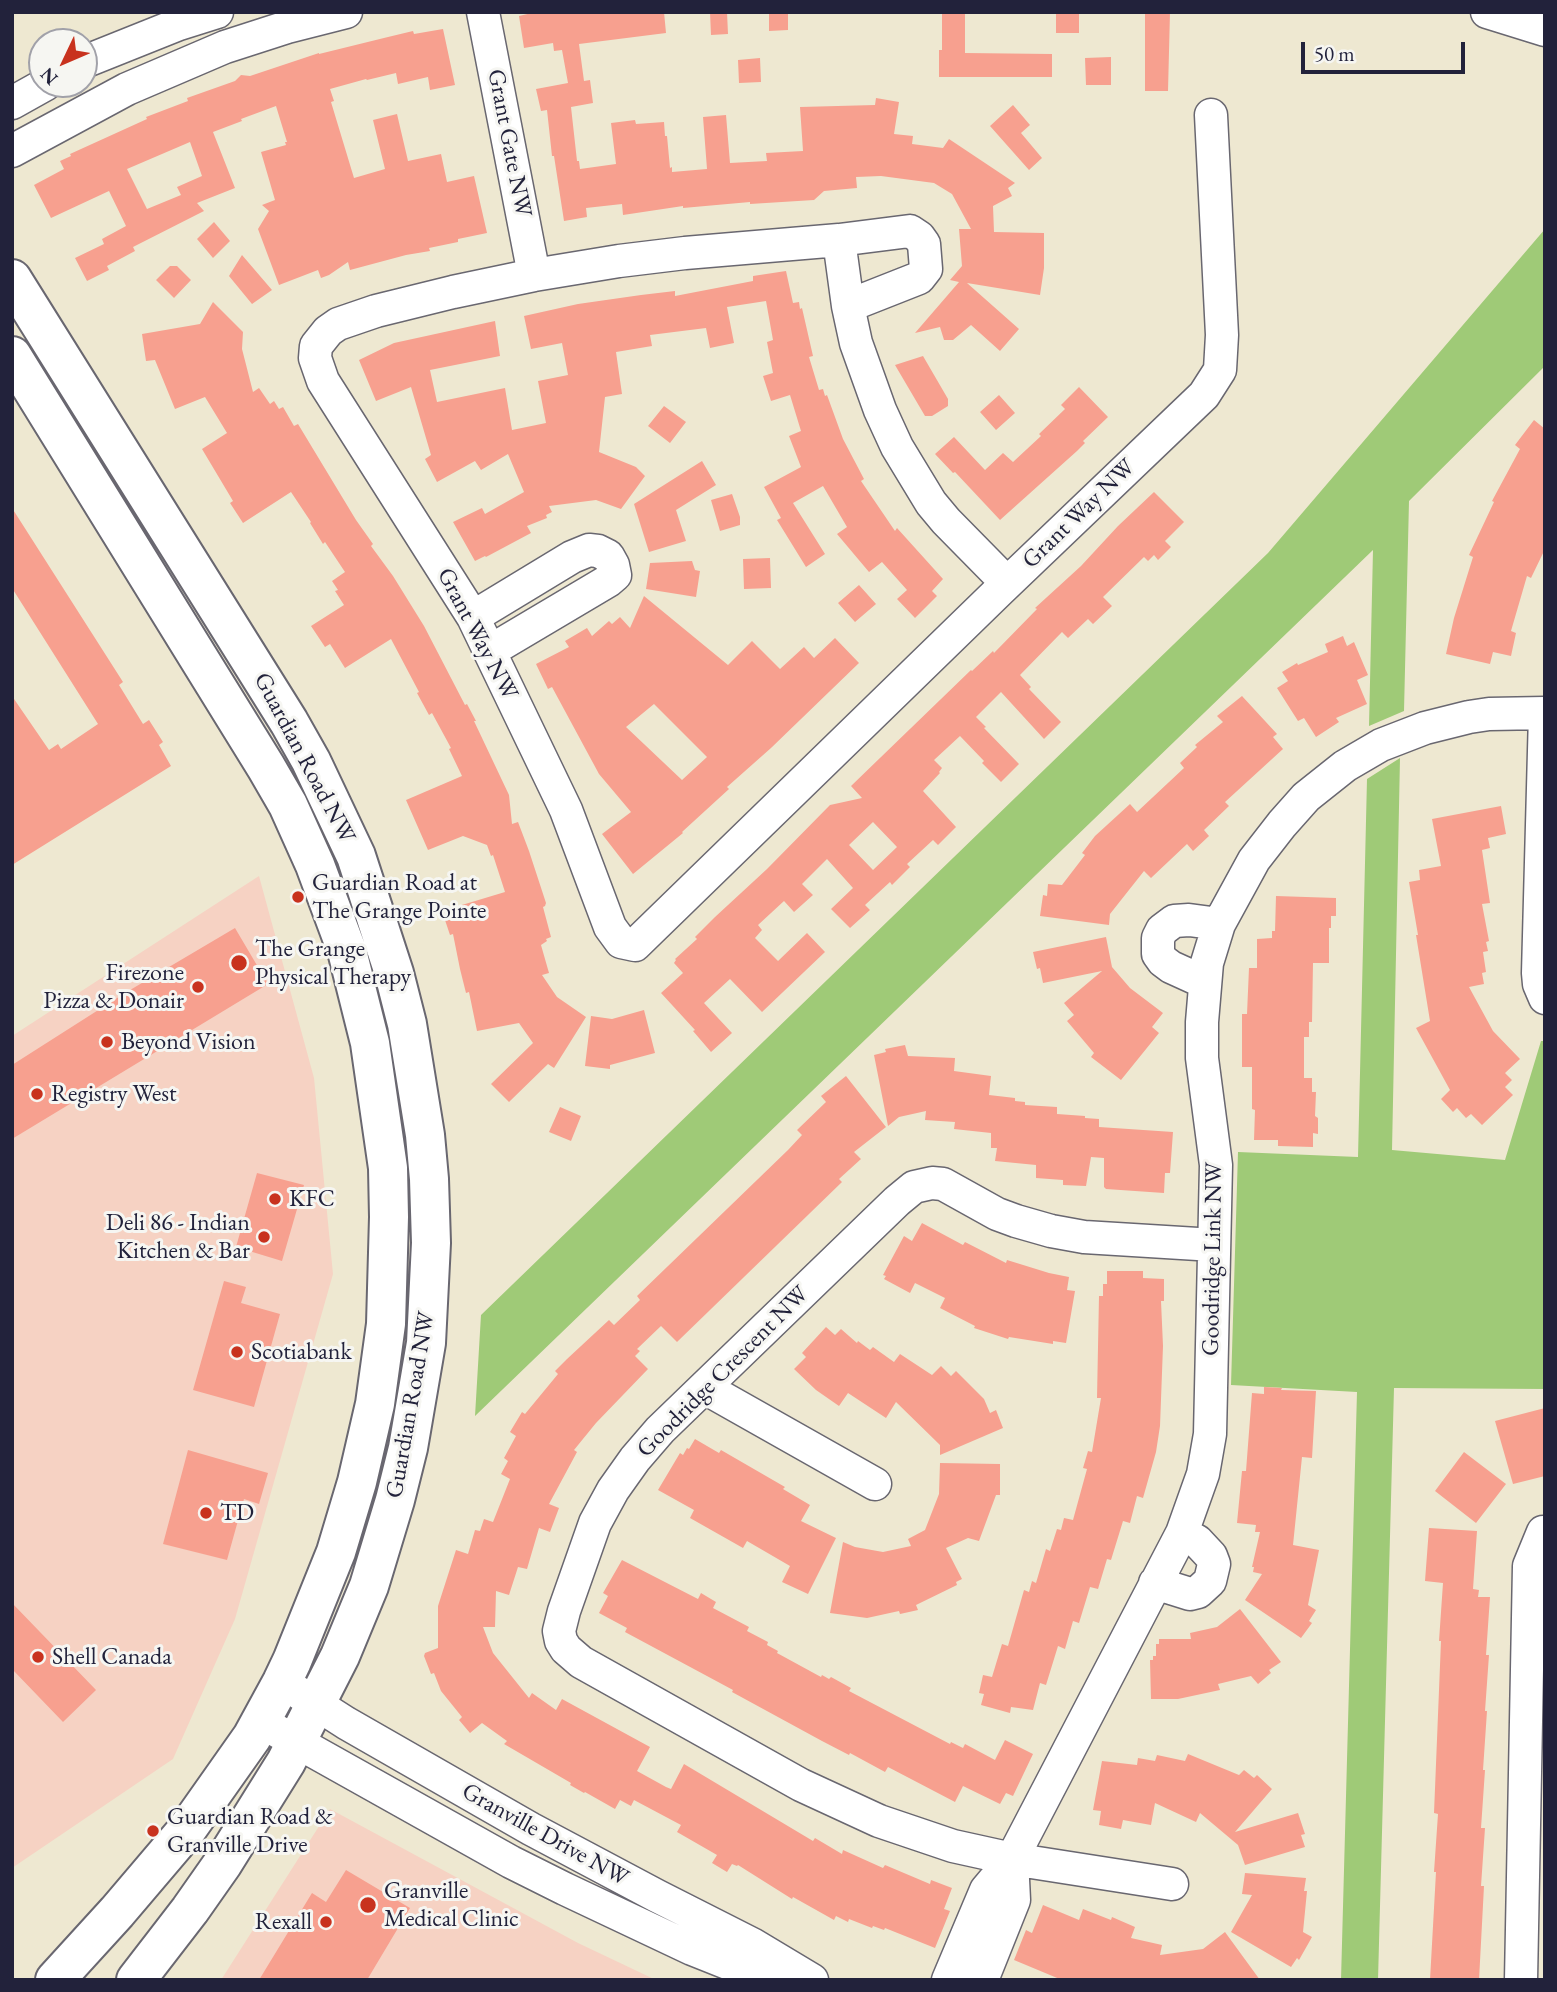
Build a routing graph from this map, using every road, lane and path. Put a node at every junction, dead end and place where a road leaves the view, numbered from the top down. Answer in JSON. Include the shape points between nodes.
{"nodes":[{"id":1,"x":217,"y":12,"type":"edge"},
{"id":2,"x":346,"y":12,"type":"edge"},
{"id":3,"x":483,"y":12,"type":"edge"},
{"id":4,"x":1487,"y":12,"type":"edge"},
{"id":5,"x":1543,"y":23,"type":"edge"},
{"id":6,"x":98,"y":56,"type":"edge"},
{"id":7,"x":28,"y":94,"type":"edge"},
{"id":8,"x":12,"y":103,"type":"edge"},
{"id":9,"x":1212,"y":115,"type":"dead end"},
{"id":10,"x":12,"y":151,"type":"edge"},
{"id":11,"x":839,"y":240,"type":"junction"},
{"id":12,"x":534,"y":275,"type":"junction"},
{"id":13,"x":12,"y":279,"type":"edge"},
{"id":14,"x":848,"y":306,"type":"junction"},
{"id":15,"x":12,"y":356,"type":"edge"},
{"id":16,"x":1007,"y":583,"type":"junction"},
{"id":17,"x":473,"y":617,"type":"junction"},
{"id":18,"x":490,"y":651,"type":"junction"},
{"id":19,"x":1545,"y":713,"type":"edge"},
{"id":20,"x":1219,"y":924,"type":"junction"},
{"id":21,"x":1204,"y":982,"type":"junction"},
{"id":22,"x":1545,"y":998,"type":"edge"},
{"id":23,"x":1214,"y":1245,"type":"junction"},
{"id":24,"x":705,"y":1388,"type":"junction"},
{"id":25,"x":875,"y":1484,"type":"dead end"},
{"id":26,"x":1543,"y":1532,"type":"dead end"},
{"id":27,"x":1182,"y":1533,"type":"junction"},
{"id":28,"x":1155,"y":1583,"type":"junction"},
{"id":29,"x":282,"y":1682,"type":"junction"},
{"id":30,"x":315,"y":1705,"type":"junction"},
{"id":31,"x":261,"y":1722,"type":"junction"},
{"id":32,"x":296,"y":1742,"type":"junction"},
{"id":33,"x":1012,"y":1859,"type":"junction"},
{"id":34,"x":1172,"y":1884,"type":"dead end"},
{"id":35,"x":117,"y":1912,"type":"junction"},
{"id":36,"x":55,"y":1980,"type":"edge"},
{"id":37,"x":83,"y":1980,"type":"edge"},
{"id":38,"x":136,"y":1980,"type":"edge"},
{"id":39,"x":771,"y":1980,"type":"edge"},
{"id":40,"x":812,"y":1980,"type":"edge"},
{"id":41,"x":948,"y":1980,"type":"edge"},
{"id":42,"x":982,"y":1980,"type":"edge"},
{"id":43,"x":1521,"y":1980,"type":"edge"}],
"edges":[{"from":1,"to":6,"type":"street"},
{"from":2,"to":10,"type":"street","via":[[225,47],[127,89]]},
{"from":3,"to":12,"type":"street","name":"Grant Gate NW"},
{"from":4,"to":5,"type":"street"},
{"from":7,"to":8,"type":"street"},
{"from":9,"to":16,"type":"street","name":"Grant Way NW","via":[[1220,370],[1204,395]]},
{"from":11,"to":12,"type":"street","name":"Grant Way NW","via":[[685,253]]},
{"from":11,"to":14,"type":"street","name":"Grant Way NW"},
{"from":11,"to":14,"type":"street","name":"Grant Way NW","via":[[910,231],[924,244],[926,269],[919,278]]},
{"from":12,"to":17,"type":"street","name":"Grant Way NW","via":[[376,311],[338,324],[316,346],[323,380]]},
{"from":13,"to":30,"type":"main road","name":"Guardian Road NW","via":[[311,761],[356,856],[407,1024],[429,1179],[426,1343],[408,1448],[382,1546],[340,1656]]},
{"from":14,"to":16,"type":"street","name":"Grant Way NW","via":[[856,343],[897,447],[946,521]]},
{"from":15,"to":29,"type":"main road","name":"Guardian Road NW","via":[[288,806],[347,951],[370,1043],[388,1168],[385,1334],[375,1404],[346,1518]]},
{"from":16,"to":18,"type":"street","name":"Grant Way NW","via":[[635,945],[621,942],[610,927],[566,810]]},
{"from":17,"to":18,"type":"street","name":"Grant Way NW"},
{"from":17,"to":18,"type":"street","via":[[589,550],[608,556],[613,565],[615,575],[608,581]]},
{"from":19,"to":20,"type":"street","name":"Goodridge Link NW","via":[[1489,714],[1459,720],[1407,734],[1354,761],[1306,797],[1282,824],[1254,860]]},
{"from":19,"to":22,"type":"street","via":[[1538,973]]},
{"from":20,"to":21,"type":"street","name":"Goodridge Link NW"},
{"from":20,"to":21,"type":"street","via":[[1174,921],[1158,938],[1163,961]]},
{"from":21,"to":23,"type":"street","name":"Goodridge Link NW","via":[[1202,1058],[1216,1165]]},
{"from":23,"to":24,"type":"street","name":"Goodridge Crescent NW","via":[[1051,1231],[998,1214],[950,1186],[922,1184],[897,1201]]},
{"from":23,"to":27,"type":"street","name":"Goodridge Link NW","via":[[1210,1434],[1203,1474]]},
{"from":24,"to":25,"type":"street"},
{"from":24,"to":33,"type":"street","name":"Goodridge Crescent NW","via":[[648,1444],[604,1506],[561,1620],[559,1631],[566,1650],[801,1786],[850,1809],[953,1846]]},
{"from":26,"to":43,"type":"street","via":[[1529,1566]]},
{"from":27,"to":28,"type":"street","name":"Goodridge Link NW"},
{"from":27,"to":28,"type":"street","via":[[1211,1556],[1210,1581],[1190,1594]]},
{"from":28,"to":33,"type":"street","name":"Goodridge Link NW"},
{"from":29,"to":30,"type":"street","name":"Granville Drive NW"},
{"from":29,"to":31,"type":"main road","name":"Guardian Road NW"},
{"from":30,"to":32,"type":"main road","name":"Guardian Road NW"},
{"from":30,"to":40,"type":"street","name":"Granville Drive NW","via":[[531,1829]]},
{"from":31,"to":32,"type":"street","name":"Granville Drive NW"},
{"from":31,"to":35,"type":"main road","name":"Guardian Road NW","via":[[186,1832]]},
{"from":32,"to":38,"type":"main road","name":"Guardian Road NW","via":[[223,1863]]},
{"from":32,"to":39,"type":"street","name":"Granville Drive NW","via":[[511,1862],[692,1949]]},
{"from":33,"to":34,"type":"street"},
{"from":33,"to":41,"type":"street","name":"Goodridge Link NW","via":[[986,1890]]},
{"from":33,"to":42,"type":"street","via":[[1014,1900]]},
{"from":35,"to":36,"type":"main road","name":"Guardian Road NW"},
{"from":35,"to":37,"type":"main road"}]}
